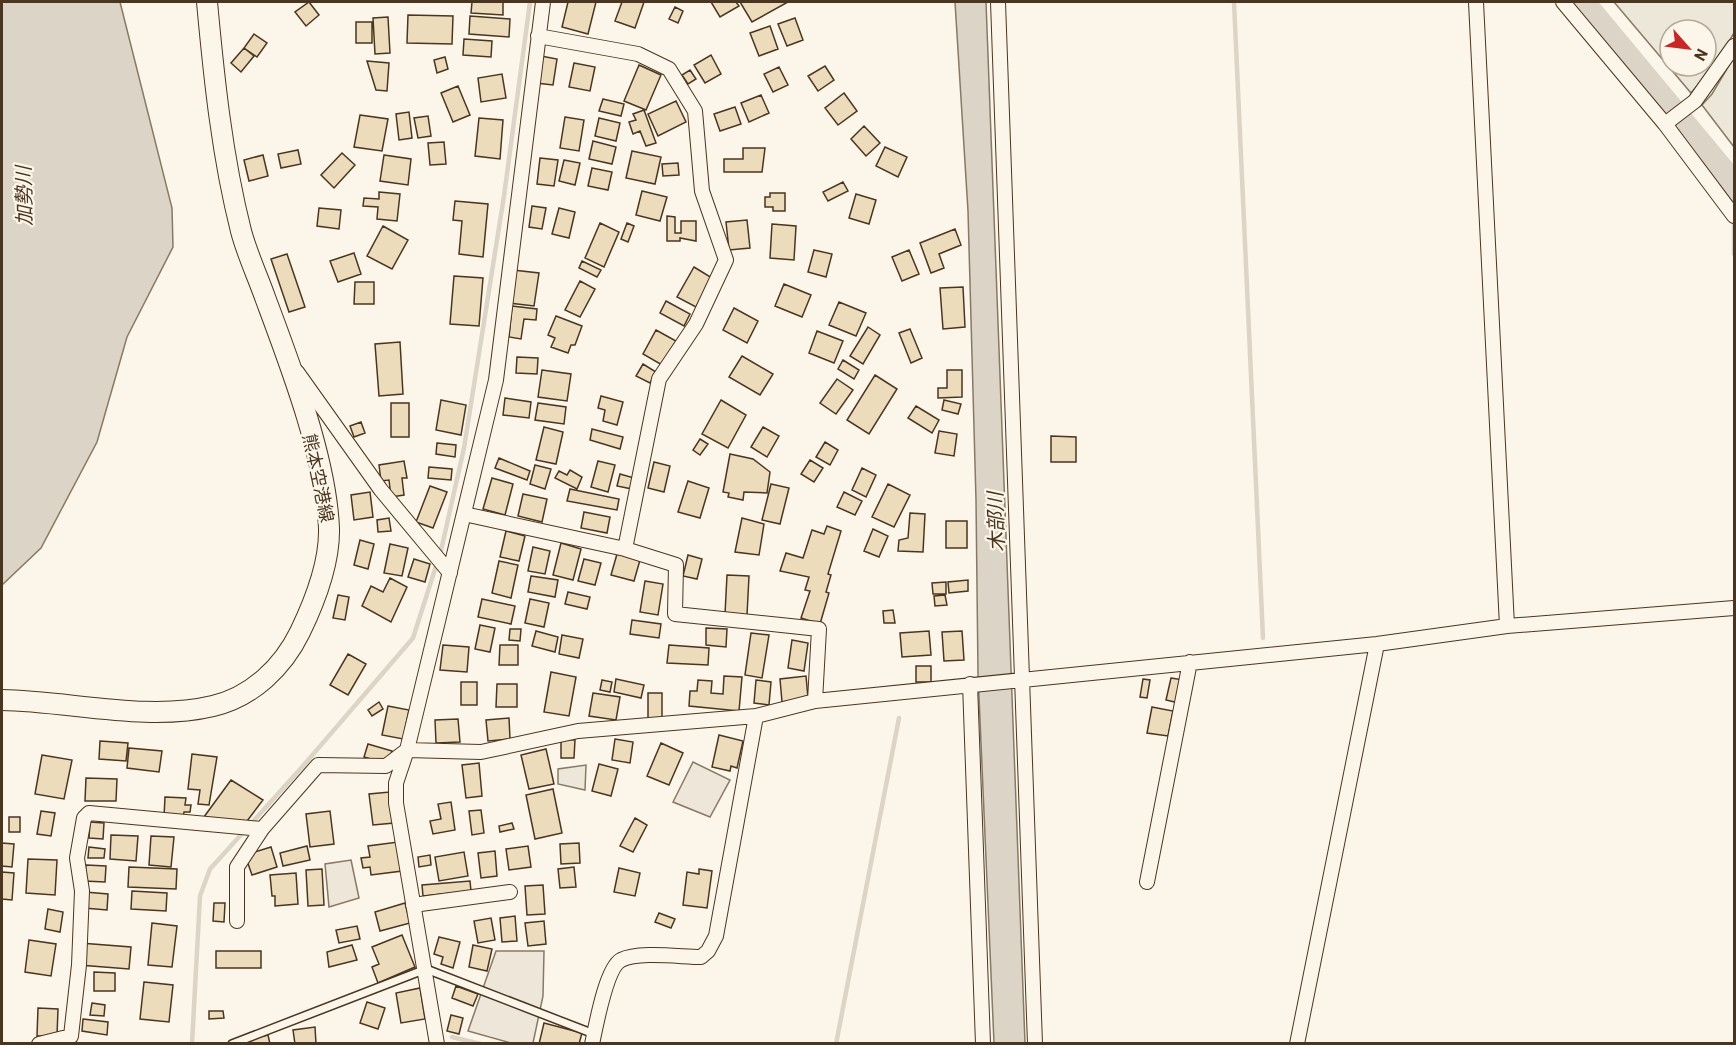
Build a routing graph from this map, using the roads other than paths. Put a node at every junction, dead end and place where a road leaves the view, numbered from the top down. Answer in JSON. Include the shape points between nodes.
{"nodes":[{"id":1,"x":207,"y":2,"type":"edge"},
{"id":2,"x":543,"y":2,"type":"edge"},
{"id":3,"x":998,"y":2,"type":"edge"},
{"id":4,"x":1476,"y":2,"type":"edge"},
{"id":5,"x":1563,"y":2,"type":"edge"},
{"id":6,"x":538,"y":36,"type":"junction"},
{"id":7,"x":1734,"y":46,"type":"edge"},
{"id":8,"x":1665,"y":124,"type":"junction"},
{"id":9,"x":1734,"y":216,"type":"edge"},
{"id":10,"x":288,"y":359,"type":"junction"},
{"id":11,"x":464,"y":514,"type":"junction"},
{"id":12,"x":625,"y":549,"type":"junction"},
{"id":13,"x":450,"y":573,"type":"junction"},
{"id":14,"x":1734,"y":608,"type":"edge"},
{"id":15,"x":1507,"y":626,"type":"junction"},
{"id":16,"x":1377,"y":644,"type":"junction"},
{"id":17,"x":1190,"y":662,"type":"junction"},
{"id":18,"x":1021,"y":678,"type":"junction"},
{"id":19,"x":970,"y":684,"type":"junction"},
{"id":20,"x":2,"y":700,"type":"edge"},
{"id":21,"x":815,"y":701,"type":"junction"},
{"id":22,"x":756,"y":716,"type":"junction"},
{"id":23,"x":407,"y":750,"type":"junction"},
{"id":24,"x":256,"y":829,"type":"junction"},
{"id":25,"x":1147,"y":882,"type":"dead end"},
{"id":26,"x":510,"y":892,"type":"dead end"},
{"id":27,"x":413,"y":905,"type":"junction"},
{"id":28,"x":237,"y":921,"type":"dead end"},
{"id":29,"x":426,"y":969,"type":"junction"},
{"id":30,"x":593,"y":1039,"type":"edge"},
{"id":31,"x":39,"y":1044,"type":"edge"},
{"id":32,"x":232,"y":1044,"type":"edge"},
{"id":33,"x":437,"y":1044,"type":"edge"},
{"id":34,"x":983,"y":1044,"type":"edge"},
{"id":35,"x":1035,"y":1044,"type":"edge"},
{"id":36,"x":1297,"y":1044,"type":"edge"}],
"edges":[{"from":1,"to":10,"type":"main road","name":"熊本空港線","via":[[231,189],[242,234]]},
{"from":2,"to":6,"type":"street"},
{"from":3,"to":18,"type":"street"},
{"from":4,"to":15,"type":"street"},
{"from":5,"to":8,"type":"street"},
{"from":6,"to":11,"type":"street","via":[[496,380]]},
{"from":6,"to":12,"type":"street","via":[[638,54],[669,69],[695,111],[702,191],[726,260],[696,324],[659,379]]},
{"from":7,"to":8,"type":"street","via":[[1695,101]]},
{"from":8,"to":9,"type":"street"},
{"from":10,"to":13,"type":"street","via":[[381,490]]},
{"from":10,"to":20,"type":"main road","name":"熊本空港線","via":[[320,468],[329,529],[325,566],[311,610],[289,655],[263,681],[215,706],[148,710]]},
{"from":11,"to":12,"type":"street"},
{"from":11,"to":13,"type":"street"},
{"from":12,"to":21,"type":"street","via":[[676,565],[675,614],[819,629]]},
{"from":13,"to":23,"type":"street"},
{"from":14,"to":15,"type":"street"},
{"from":15,"to":16,"type":"street"},
{"from":16,"to":17,"type":"street"},
{"from":16,"to":36,"type":"street"},
{"from":17,"to":18,"type":"street"},
{"from":17,"to":25,"type":"street"},
{"from":18,"to":19,"type":"street"},
{"from":18,"to":35,"type":"street"},
{"from":19,"to":21,"type":"street"},
{"from":19,"to":34,"type":"street"},
{"from":21,"to":22,"type":"street"},
{"from":22,"to":23,"type":"street","via":[[578,731],[481,752]]},
{"from":22,"to":30,"type":"street","via":[[716,936],[701,957],[643,956],[621,960],[611,971]]},
{"from":23,"to":24,"type":"street","via":[[386,766],[318,765]]},
{"from":23,"to":27,"type":"street","via":[[396,783],[396,803]]},
{"from":24,"to":28,"type":"street","via":[[237,867]]},
{"from":24,"to":31,"type":"street","via":[[89,813],[84,818],[77,858],[82,891],[71,1036]]},
{"from":26,"to":27,"type":"street"},
{"from":27,"to":29,"type":"street"},
{"from":29,"to":30,"type":"lane"},
{"from":29,"to":32,"type":"lane"},
{"from":29,"to":33,"type":"street"}]}
